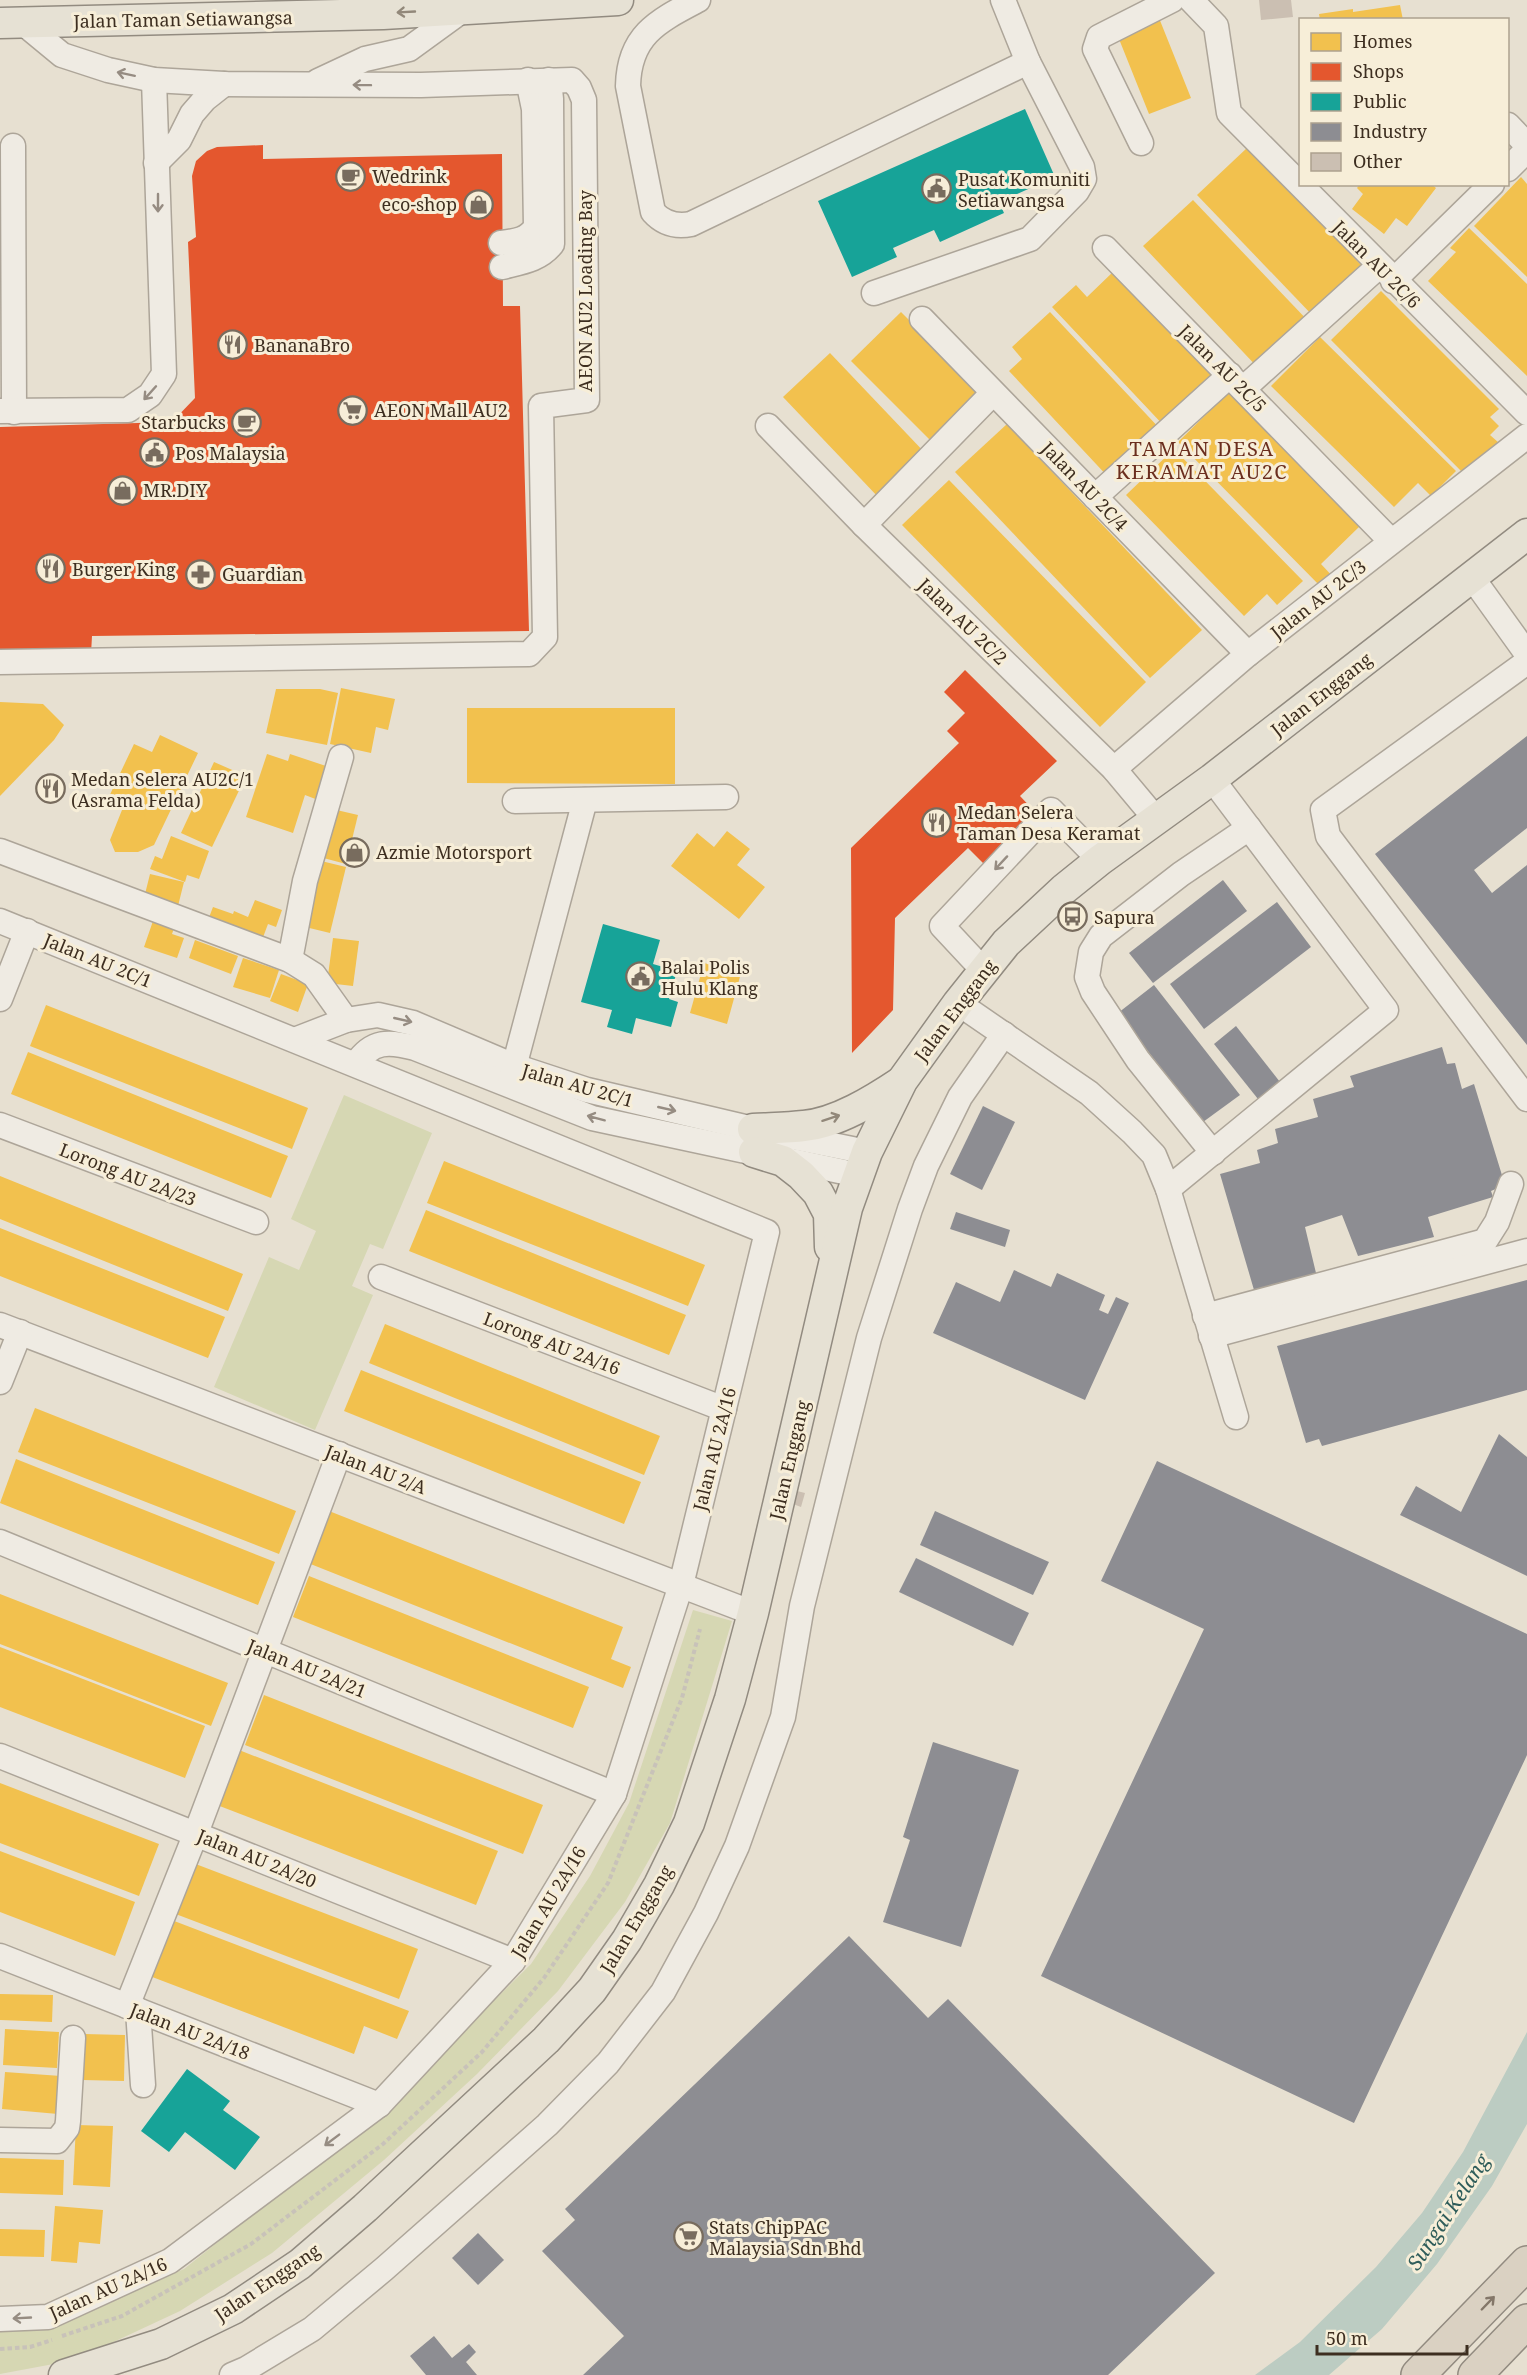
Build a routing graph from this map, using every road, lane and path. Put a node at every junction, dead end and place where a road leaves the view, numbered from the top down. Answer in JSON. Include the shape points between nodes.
{"nodes":[{"id":1,"x":618,"y":0,"type":"edge"},
{"id":2,"x":698,"y":0,"type":"edge"},
{"id":3,"x":1003,"y":0,"type":"edge"},
{"id":4,"x":1172,"y":0,"type":"edge"},
{"id":5,"x":1191,"y":0,"type":"edge"},
{"id":6,"x":464,"y":9,"type":"junction"},
{"id":7,"x":11,"y":22,"type":"edge"},
{"id":8,"x":409,"y":49,"type":"junction"},
{"id":9,"x":1028,"y":62,"type":"junction"},
{"id":10,"x":160,"y":80,"type":"junction"},
{"id":11,"x":550,"y":80,"type":"junction"},
{"id":12,"x":224,"y":84,"type":"junction"},
{"id":13,"x":311,"y":84,"type":"junction"},
{"id":14,"x":421,"y":85,"type":"junction"},
{"id":15,"x":1521,"y":137,"type":"edge"},
{"id":16,"x":1141,"y":143,"type":"dead end"},
{"id":17,"x":13,"y":146,"type":"dead end"},
{"id":18,"x":156,"y":154,"type":"junction"},
{"id":19,"x":1509,"y":167,"type":"edge"},
{"id":20,"x":1299,"y":184,"type":"edge"},
{"id":21,"x":1301,"y":186,"type":"edge"},
{"id":22,"x":1490,"y":186,"type":"edge"},
{"id":23,"x":501,"y":243,"type":"dead end"},
{"id":24,"x":1105,"y":248,"type":"dead end"},
{"id":25,"x":502,"y":267,"type":"dead end"},
{"id":26,"x":1386,"y":273,"type":"junction"},
{"id":27,"x":874,"y":293,"type":"dead end"},
{"id":28,"x":922,"y":319,"type":"dead end"},
{"id":29,"x":7,"y":365,"type":"edge"},
{"id":30,"x":1237,"y":382,"type":"junction"},
{"id":31,"x":993,"y":393,"type":"junction"},
{"id":32,"x":7,"y":411,"type":"edge"},
{"id":33,"x":1527,"y":413,"type":"edge"},
{"id":34,"x":768,"y":426,"type":"dead end"},
{"id":35,"x":1527,"y":436,"type":"edge"},
{"id":36,"x":1095,"y":497,"type":"junction"},
{"id":37,"x":864,"y":525,"type":"junction"},
{"id":38,"x":1527,"y":534,"type":"edge"},
{"id":39,"x":1391,"y":540,"type":"junction"},
{"id":40,"x":1471,"y":576,"type":"junction"},
{"id":41,"x":1248,"y":654,"type":"junction"},
{"id":42,"x":1527,"y":654,"type":"edge"},
{"id":43,"x":0,"y":662,"type":"edge"},
{"id":44,"x":1527,"y":662,"type":"edge"},
{"id":45,"x":341,"y":757,"type":"dead end"},
{"id":46,"x":1114,"y":769,"type":"junction"},
{"id":47,"x":1212,"y":779,"type":"junction"},
{"id":48,"x":726,"y":797,"type":"dead end"},
{"id":49,"x":585,"y":800,"type":"junction"},
{"id":50,"x":515,"y":801,"type":"dead end"},
{"id":51,"x":1155,"y":818,"type":"junction"},
{"id":52,"x":1249,"y":828,"type":"junction"},
{"id":53,"x":0,"y":851,"type":"edge"},
{"id":54,"x":1100,"y":860,"type":"junction"},
{"id":55,"x":0,"y":921,"type":"edge"},
{"id":56,"x":27,"y":931,"type":"junction"},
{"id":57,"x":290,"y":960,"type":"junction"},
{"id":58,"x":984,"y":971,"type":"junction"},
{"id":59,"x":0,"y":999,"type":"edge"},
{"id":60,"x":958,"y":1003,"type":"junction"},
{"id":61,"x":346,"y":1020,"type":"junction"},
{"id":62,"x":1004,"y":1034,"type":"junction"},
{"id":63,"x":297,"y":1040,"type":"junction"},
{"id":64,"x":356,"y":1064,"type":"junction"},
{"id":65,"x":512,"y":1076,"type":"junction"},
{"id":66,"x":902,"y":1081,"type":"junction"},
{"id":67,"x":1527,"y":1099,"type":"edge"},
{"id":68,"x":0,"y":1125,"type":"edge"},
{"id":69,"x":753,"y":1140,"type":"junction"},
{"id":70,"x":1213,"y":1152,"type":"junction"},
{"id":71,"x":863,"y":1163,"type":"junction"},
{"id":72,"x":1511,"y":1184,"type":"dead end"},
{"id":73,"x":1168,"y":1189,"type":"junction"},
{"id":74,"x":256,"y":1222,"type":"dead end"},
{"id":75,"x":767,"y":1232,"type":"joint"},
{"id":76,"x":1527,"y":1251,"type":"edge"},
{"id":77,"x":381,"y":1277,"type":"dead end"},
{"id":78,"x":831,"y":1283,"type":"junction"},
{"id":79,"x":1208,"y":1326,"type":"junction"},
{"id":80,"x":10,"y":1328,"type":"edge"},
{"id":81,"x":0,"y":1382,"type":"edge"},
{"id":82,"x":724,"y":1409,"type":"junction"},
{"id":83,"x":1236,"y":1417,"type":"dead end"},
{"id":84,"x":339,"y":1454,"type":"junction"},
{"id":85,"x":0,"y":1542,"type":"edge"},
{"id":86,"x":681,"y":1585,"type":"junction"},
{"id":87,"x":753,"y":1613,"type":"junction"},
{"id":88,"x":265,"y":1651,"type":"junction"},
{"id":89,"x":0,"y":1756,"type":"edge"},
{"id":90,"x":614,"y":1794,"type":"junction"},
{"id":91,"x":196,"y":1833,"type":"junction"},
{"id":92,"x":0,"y":1956,"type":"edge"},
{"id":93,"x":513,"y":1961,"type":"junction"},
{"id":94,"x":133,"y":2008,"type":"junction"},
{"id":95,"x":72,"y":2038,"type":"dead end"},
{"id":96,"x":143,"y":2085,"type":"dead end"},
{"id":97,"x":379,"y":2105,"type":"junction"},
{"id":98,"x":0,"y":2140,"type":"edge"},
{"id":99,"x":1527,"y":2263,"type":"edge"},
{"id":100,"x":0,"y":2319,"type":"edge"},
{"id":101,"x":1527,"y":2321,"type":"edge"},
{"id":102,"x":1527,"y":2352,"type":"edge"},
{"id":103,"x":64,"y":2375,"type":"edge"},
{"id":104,"x":232,"y":2375,"type":"edge"},
{"id":105,"x":1418,"y":2375,"type":"edge"},
{"id":106,"x":1475,"y":2375,"type":"edge"},
{"id":107,"x":1505,"y":2375,"type":"edge"}],
"edges":[{"from":1,"to":6,"type":"main road","name":"Jalan Taman Setiawangsa"},
{"from":2,"to":9,"type":"street","via":[[660,20],[642,38],[628,70],[652,212],[680,227]]},
{"from":3,"to":9,"type":"street"},
{"from":4,"to":16,"type":"street","via":[[1099,37],[1095,49]]},
{"from":5,"to":20,"type":"street","name":"Jalan AU 2C/6","via":[[1215,26],[1229,113]]},
{"from":6,"to":7,"type":"main road","name":"Jalan Taman Setiawangsa","one_way":true},
{"from":6,"to":8,"type":"street"},
{"from":10,"to":7,"type":"street","one_way":true,"via":[[108,70],[62,55]]},
{"from":8,"to":13,"type":"street","via":[[365,58]]},
{"from":8,"to":14,"type":"street"},
{"from":9,"to":27,"type":"street","via":[[1082,167],[1084,179],[1077,191],[1030,239]]},
{"from":10,"to":12,"type":"street"},
{"from":10,"to":18,"type":"street"},
{"from":11,"to":14,"type":"street"},
{"from":11,"to":23,"type":"street","via":[[534,109],[536,226],[523,240]]},
{"from":11,"to":25,"type":"street","via":[[552,244],[544,254]]},
{"from":11,"to":43,"type":"street","name":"AEON AU2 Loading Bay","via":[[579,88],[584,100],[587,400],[541,406],[545,637],[529,654]]},
{"from":12,"to":13,"type":"street"},
{"from":12,"to":18,"type":"street","via":[[192,114],[179,140]]},
{"from":14,"to":13,"type":"street","one_way":true},
{"from":15,"to":19,"type":"street"},
{"from":17,"to":29,"type":"street"},
{"from":18,"to":32,"type":"street","one_way":true,"via":[[164,374],[150,395],[128,410]]},
{"from":21,"to":26,"type":"street","name":"Jalan AU 2C/6"},
{"from":22,"to":26,"type":"street"},
{"from":24,"to":30,"type":"street","name":"Jalan AU 2C/5"},
{"from":26,"to":30,"type":"street"},
{"from":26,"to":33,"type":"street","name":"Jalan AU 2C/6"},
{"from":28,"to":31,"type":"street","name":"Jalan AU 2C/4"},
{"from":29,"to":32,"type":"street"},
{"from":30,"to":36,"type":"street"},
{"from":30,"to":39,"type":"street","name":"Jalan AU 2C/5"},
{"from":31,"to":36,"type":"street","name":"Jalan AU 2C/4"},
{"from":31,"to":37,"type":"street"},
{"from":34,"to":37,"type":"street","name":"Jalan AU 2C/2"},
{"from":35,"to":39,"type":"street","name":"Jalan AU 2C/3"},
{"from":36,"to":41,"type":"street","name":"Jalan AU 2C/4"},
{"from":37,"to":46,"type":"street","name":"Jalan AU 2C/2"},
{"from":38,"to":40,"type":"main road","name":"Jalan Enggang"},
{"from":39,"to":41,"type":"street","name":"Jalan AU 2C/3"},
{"from":40,"to":42,"type":"street"},
{"from":40,"to":47,"type":"main road","name":"Jalan Enggang"},
{"from":41,"to":46,"type":"street","name":"Jalan AU 2C/3"},
{"from":44,"to":67,"type":"street","via":[[1323,810],[1328,836]]},
{"from":45,"to":57,"type":"street","via":[[305,881]]},
{"from":46,"to":51,"type":"street","name":"Jalan AU 2C/2"},
{"from":47,"to":51,"type":"main road","name":"Jalan Enggang"},
{"from":47,"to":52,"type":"street"},
{"from":48,"to":49,"type":"street"},
{"from":49,"to":50,"type":"street"},
{"from":49,"to":65,"type":"street"},
{"from":51,"to":54,"type":"main road","name":"Jalan Enggang"},
{"from":52,"to":70,"type":"street","via":[[1101,936],[1091,952],[1087,977],[1138,1060]]},
{"from":52,"to":70,"type":"street","via":[[1386,1010]]},
{"from":53,"to":57,"type":"street"},
{"from":54,"to":58,"type":"main road","name":"Jalan Enggang","via":[[1006,943]]},
{"from":54,"to":58,"type":"street","one_way":true,"via":[[1051,810],[942,926]]},
{"from":55,"to":56,"type":"street","name":"Jalan AU 2C/1"},
{"from":56,"to":59,"type":"street"},
{"from":56,"to":63,"type":"street","name":"Jalan AU 2C/1"},
{"from":57,"to":61,"type":"street","via":[[314,975]]},
{"from":58,"to":60,"type":"main road","name":"Jalan Enggang"},
{"from":60,"to":62,"type":"street"},
{"from":60,"to":66,"type":"main road","name":"Jalan Enggang"},
{"from":61,"to":63,"type":"street","name":"Jalan AU 2C/1"},
{"from":61,"to":65,"type":"street","name":"Jalan AU 2C/1","one_way":true,"via":[[378,1015],[412,1023]]},
{"from":62,"to":73,"type":"street","via":[[1089,1093],[1132,1132],[1154,1155]]},
{"from":62,"to":104,"type":"street","via":[[960,1097],[910,1209],[869,1338],[808,1582],[783,1717],[737,1846],[663,1992],[608,2063],[491,2175],[312,2329]]},
{"from":63,"to":64,"type":"street","name":"Jalan AU 2C/1"},
{"from":64,"to":65,"type":"street","name":"Jalan AU 2C/1","via":[[366,1050],[397,1043]]},
{"from":64,"to":75,"type":"street","name":"Jalan AU 2C/1"},
{"from":65,"to":69,"type":"street","name":"Jalan AU 2C/1","via":[[587,1090]]},
{"from":69,"to":66,"type":"main road","one_way":true,"via":[[847,1113]]},
{"from":66,"to":71,"type":"main road","name":"Jalan Enggang"},
{"from":68,"to":74,"type":"street","name":"Lorong AU 2A/23"},
{"from":69,"to":71,"type":"street","name":"Jalan AU 2C/1"},
{"from":69,"to":78,"type":"main road","via":[[801,1175],[818,1193],[829,1214]]},
{"from":70,"to":73,"type":"street"},
{"from":71,"to":78,"type":"main road","name":"Jalan Enggang","via":[[847,1208]]},
{"from":72,"to":79,"type":"street","via":[[1497,1222],[1485,1241]]},
{"from":73,"to":79,"type":"street"},
{"from":75,"to":82,"type":"street","name":"Jalan AU 2A/16"},
{"from":76,"to":79,"type":"street"},
{"from":77,"to":82,"type":"street","name":"Lorong AU 2A/16"},
{"from":78,"to":87,"type":"main road","name":"Jalan Enggang"},
{"from":79,"to":83,"type":"street"},
{"from":80,"to":81,"type":"street"},
{"from":80,"to":84,"type":"street","name":"Jalan AU 2/A"},
{"from":82,"to":86,"type":"street","name":"Jalan AU 2A/16"},
{"from":84,"to":86,"type":"street","name":"Jalan AU 2/A"},
{"from":84,"to":88,"type":"street"},
{"from":85,"to":88,"type":"street","name":"Jalan AU 2A/21"},
{"from":86,"to":87,"type":"street","name":"Jalan AU 2/A"},
{"from":86,"to":90,"type":"street","name":"Jalan AU 2A/16"},
{"from":87,"to":103,"type":"main road","name":"Jalan Enggang","via":[[730,1699],[689,1823],[659,1885],[592,1990],[546,2040],[300,2264],[233,2308],[161,2344]]},
{"from":88,"to":90,"type":"street","name":"Jalan AU 2A/21"},
{"from":88,"to":91,"type":"street"},
{"from":89,"to":91,"type":"street","name":"Jalan AU 2A/20"},
{"from":90,"to":93,"type":"street","name":"Jalan AU 2A/16"},
{"from":91,"to":93,"type":"street","name":"Jalan AU 2A/20"},
{"from":91,"to":94,"type":"street"},
{"from":92,"to":94,"type":"street","name":"Jalan AU 2A/18"},
{"from":93,"to":97,"type":"street","name":"Jalan AU 2A/16"},
{"from":94,"to":96,"type":"street"},
{"from":94,"to":97,"type":"street","name":"Jalan AU 2A/18"},
{"from":95,"to":98,"type":"street","via":[[65,2132],[57,2141]]},
{"from":97,"to":100,"type":"street","name":"Jalan AU 2A/16","one_way":true,"via":[[170,2261],[48,2317]]},
{"from":105,"to":99,"type":"highway","one_way":true},
{"from":101,"to":106,"type":"highway"},
{"from":102,"to":107,"type":"highway"}]}
